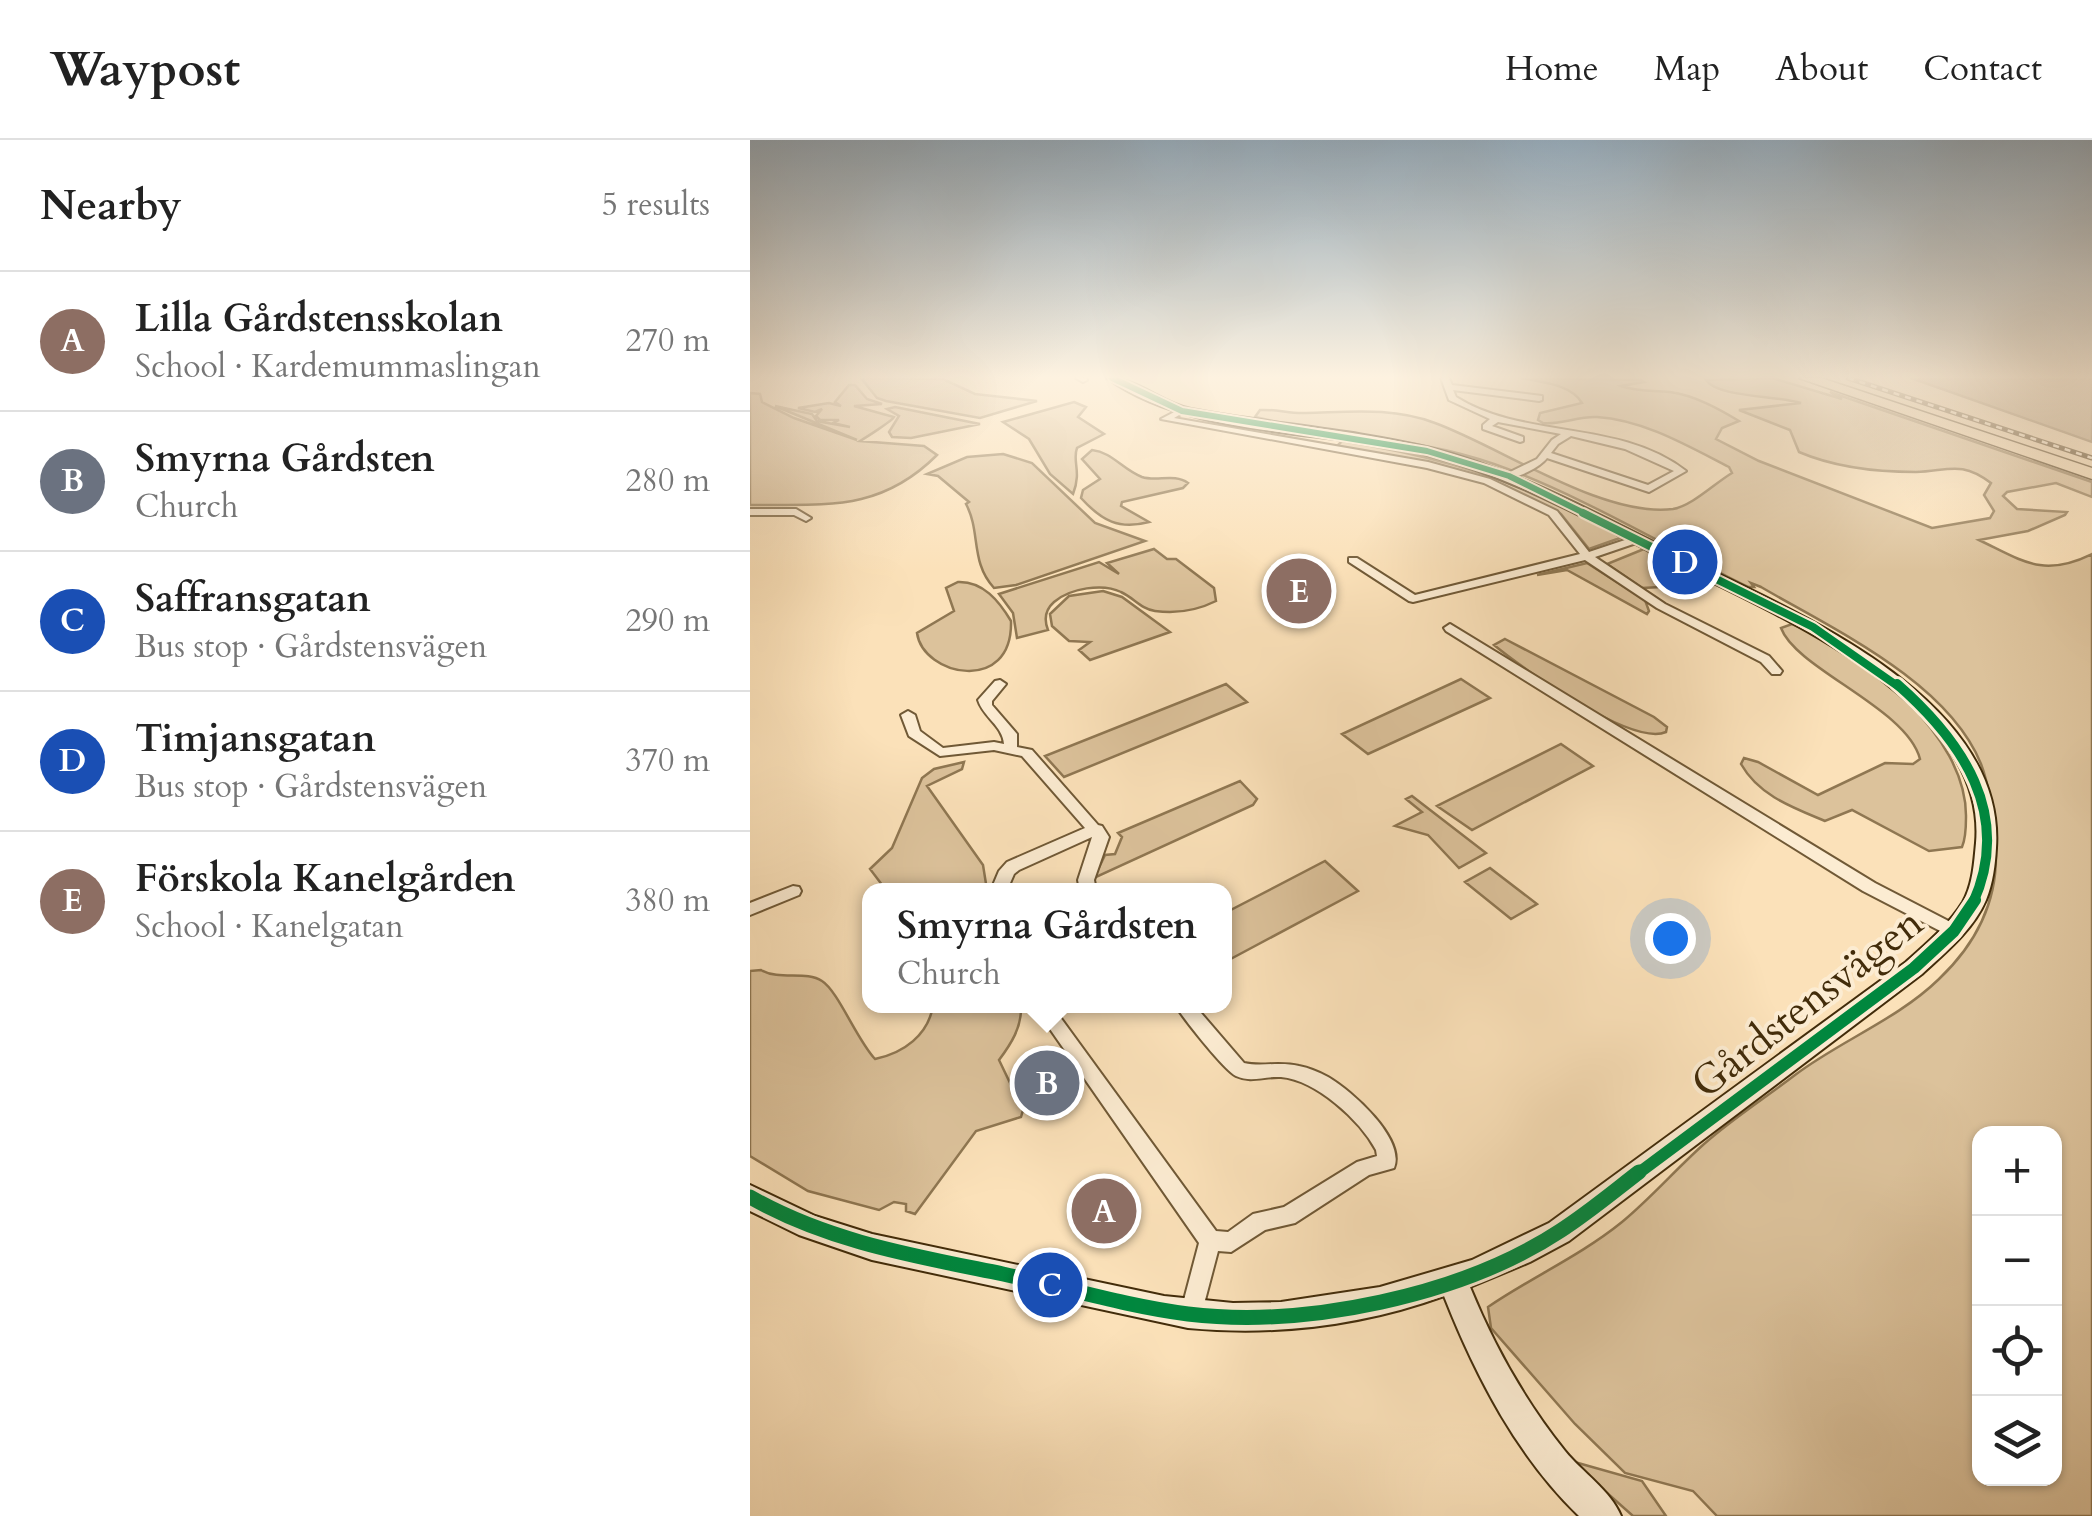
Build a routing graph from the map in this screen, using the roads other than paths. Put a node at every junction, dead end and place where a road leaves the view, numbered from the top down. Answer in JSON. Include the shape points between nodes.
{"nodes":[{"id":1,"x":1297,"y":442,"type":"edge"},
{"id":2,"x":1377,"y":442,"type":"edge"},
{"id":3,"x":1555,"y":442,"type":"edge"},
{"id":4,"x":1609,"y":442,"type":"edge"},
{"id":5,"x":2003,"y":442,"type":"edge"},
{"id":6,"x":2008,"y":442,"type":"edge"},
{"id":7,"x":1548,"y":455,"type":"junction"},
{"id":8,"x":2092,"y":471,"type":"edge"},
{"id":9,"x":1508,"y":476,"type":"junction"},
{"id":10,"x":750,"y":512,"type":"edge"},
{"id":11,"x":806,"y":518,"type":"dead end"},
{"id":12,"x":1638,"y":538,"type":"junction"},
{"id":13,"x":1587,"y":556,"type":"junction"},
{"id":14,"x":1353,"y":560,"type":"dead end"},
{"id":15,"x":1450,"y":628,"type":"dead end"},
{"id":16,"x":1776,"y":671,"type":"dead end"},
{"id":17,"x":1000,"y":684,"type":"dead end"},
{"id":18,"x":908,"y":715,"type":"dead end"},
{"id":19,"x":1011,"y":746,"type":"junction"},
{"id":20,"x":1096,"y":829,"type":"junction"},
{"id":21,"x":1003,"y":883,"type":"edge"},
{"id":22,"x":1087,"y":883,"type":"edge"},
{"id":23,"x":793,"y":892,"type":"dead end"},
{"id":24,"x":750,"y":910,"type":"edge"},
{"id":25,"x":1954,"y":931,"type":"junction"},
{"id":26,"x":1048,"y":1013,"type":"edge"},
{"id":27,"x":1191,"y":1013,"type":"edge"},
{"id":28,"x":750,"y":1197,"type":"edge"},
{"id":29,"x":1210,"y":1242,"type":"junction"},
{"id":30,"x":1454,"y":1283,"type":"junction"},
{"id":31,"x":1191,"y":1315,"type":"junction"},
{"id":32,"x":1604,"y":1516,"type":"edge"}],
"edges":[{"from":1,"to":13,"type":"street","via":[[1485,480],[1553,513]]},
{"from":2,"to":9,"type":"street","name":"Gårdstensvägen"},
{"from":3,"to":7,"type":"street"},
{"from":4,"to":7,"type":"street","via":[[1681,471],[1648,489]]},
{"from":5,"to":8,"type":"highway"},
{"from":6,"to":8,"type":"highway"},
{"from":7,"to":9,"type":"street"},
{"from":9,"to":12,"type":"street","name":"Gårdstensvägen"},
{"from":10,"to":11,"type":"street"},
{"from":12,"to":13,"type":"street"},
{"from":12,"to":25,"type":"street","name":"Gårdstensvägen","via":[[1837,642],[1912,695],[1950,736],[1975,777],[1988,832],[1984,871]]},
{"from":13,"to":14,"type":"street","via":[[1412,599]]},
{"from":13,"to":16,"type":"street"},
{"from":15,"to":25,"type":"street","via":[[1864,884]]},
{"from":17,"to":19,"type":"street","via":[[986,706],[1010,734]]},
{"from":18,"to":19,"type":"street","via":[[914,733],[940,752]]},
{"from":19,"to":20,"type":"street","via":[[1033,758]]},
{"from":20,"to":21,"type":"street","via":[[1014,866]]},
{"from":20,"to":22,"type":"street","via":[[1101,838]]},
{"from":23,"to":24,"type":"street"},
{"from":25,"to":30,"type":"street","name":"Gårdstensvägen","via":[[1914,968],[1560,1232]]},
{"from":26,"to":29,"type":"street"},
{"from":27,"to":29,"type":"street","via":[[1248,1074],[1284,1070],[1328,1083],[1388,1152],[1387,1162],[1364,1168],[1288,1216],[1260,1221],[1230,1242]]},
{"from":28,"to":31,"type":"street","name":"Gårdstensvägen","via":[[786,1218],[871,1244]]},
{"from":29,"to":31,"type":"street"},
{"from":30,"to":31,"type":"street","name":"Gårdstensvägen","via":[[1358,1305],[1264,1316]]},
{"from":30,"to":32,"type":"street","via":[[1486,1352],[1556,1468]]}]}
